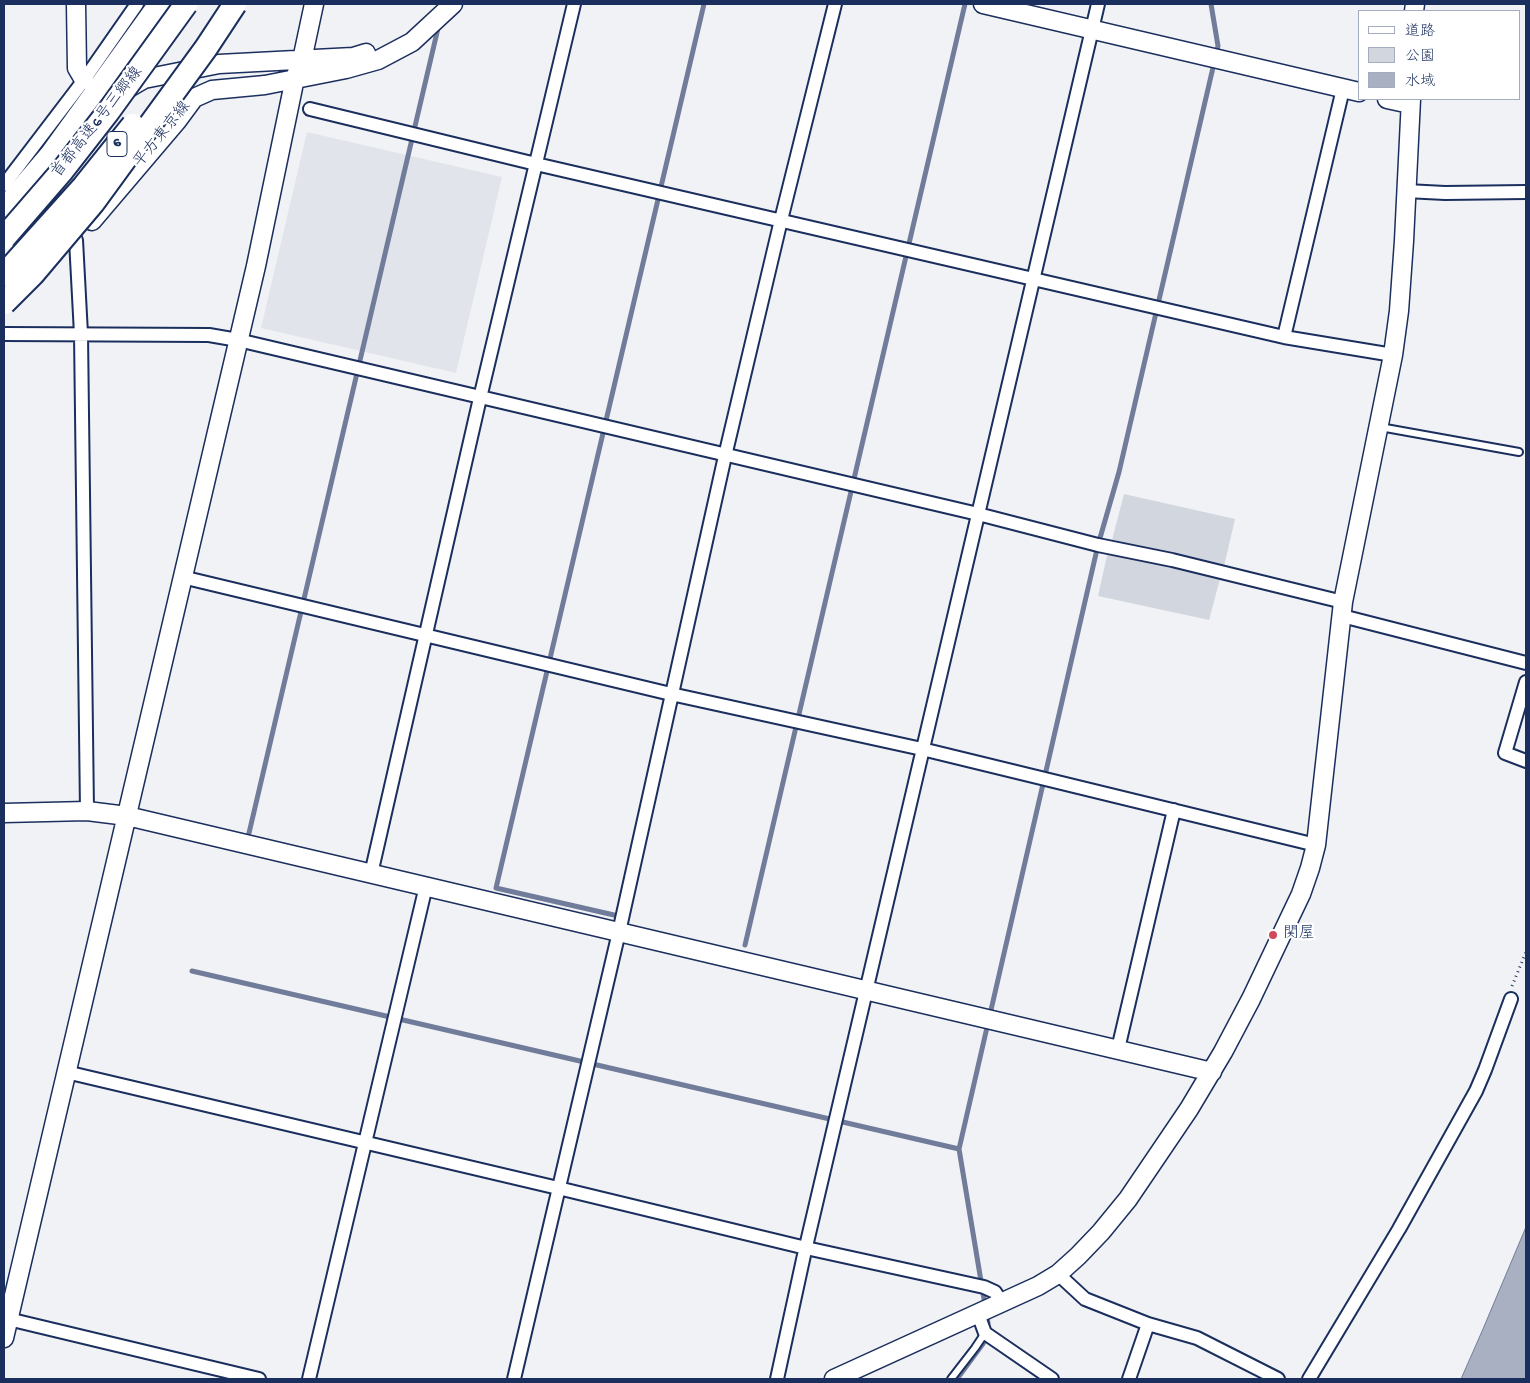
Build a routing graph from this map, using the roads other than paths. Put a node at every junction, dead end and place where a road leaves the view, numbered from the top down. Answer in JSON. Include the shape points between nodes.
{"nodes":[{"id":1,"x":76,"y":4,"type":"edge"},
{"id":2,"x":137,"y":4,"type":"edge"},
{"id":3,"x":160,"y":4,"type":"edge"},
{"id":4,"x":186,"y":4,"type":"edge"},
{"id":5,"x":218,"y":4,"type":"edge"},
{"id":6,"x":235,"y":4,"type":"edge"},
{"id":7,"x":314,"y":4,"type":"edge"},
{"id":8,"x":438,"y":4,"type":"edge"},
{"id":9,"x":453,"y":4,"type":"edge"},
{"id":10,"x":574,"y":4,"type":"edge"},
{"id":11,"x":835,"y":4,"type":"edge"},
{"id":12,"x":983,"y":4,"type":"edge"},
{"id":13,"x":1098,"y":4,"type":"edge"},
{"id":14,"x":1092,"y":29,"type":"junction"},
{"id":15,"x":302,"y":60,"type":"junction"},
{"id":16,"x":295,"y":78,"type":"junction"},
{"id":17,"x":84,"y":80,"type":"junction"},
{"id":18,"x":1351,"y":90,"type":"edge"},
{"id":19,"x":1411,"y":101,"type":"edge"},
{"id":20,"x":310,"y":109,"type":"dead end"},
{"id":21,"x":536,"y":164,"type":"junction"},
{"id":22,"x":4,"y":185,"type":"edge"},
{"id":23,"x":1406,"y":191,"type":"junction"},
{"id":24,"x":1526,"y":192,"type":"edge"},
{"id":25,"x":4,"y":210,"type":"edge"},
{"id":26,"x":781,"y":220,"type":"junction"},
{"id":27,"x":4,"y":226,"type":"edge"},
{"id":28,"x":4,"y":238,"type":"edge"},
{"id":29,"x":76,"y":240,"type":"junction"},
{"id":30,"x":4,"y":275,"type":"edge"},
{"id":31,"x":1034,"y":280,"type":"junction"},
{"id":32,"x":4,"y":303,"type":"edge"},
{"id":33,"x":4,"y":317,"type":"edge"},
{"id":34,"x":4,"y":334,"type":"edge"},
{"id":35,"x":81,"y":334,"type":"junction"},
{"id":36,"x":1284,"y":337,"type":"junction"},
{"id":37,"x":238,"y":340,"type":"junction"},
{"id":38,"x":1393,"y":355,"type":"junction"},
{"id":39,"x":480,"y":398,"type":"junction"},
{"id":40,"x":1379,"y":427,"type":"junction"},
{"id":41,"x":1519,"y":452,"type":"dead end"},
{"id":42,"x":725,"y":456,"type":"junction"},
{"id":43,"x":978,"y":514,"type":"junction"},
{"id":44,"x":182,"y":577,"type":"junction"},
{"id":45,"x":1342,"y":609,"type":"junction"},
{"id":46,"x":426,"y":636,"type":"junction"},
{"id":47,"x":1526,"y":663,"type":"edge"},
{"id":48,"x":1526,"y":682,"type":"edge"},
{"id":49,"x":671,"y":694,"type":"junction"},
{"id":50,"x":922,"y":750,"type":"junction"},
{"id":51,"x":1526,"y":761,"type":"edge"},
{"id":52,"x":1174,"y":810,"type":"junction"},
{"id":53,"x":87,"y":811,"type":"junction"},
{"id":54,"x":4,"y":813,"type":"edge"},
{"id":55,"x":127,"y":816,"type":"junction"},
{"id":56,"x":1316,"y":845,"type":"junction"},
{"id":57,"x":370,"y":874,"type":"junction"},
{"id":58,"x":426,"y":886,"type":"junction"},
{"id":59,"x":619,"y":932,"type":"junction"},
{"id":60,"x":867,"y":990,"type":"junction"},
{"id":61,"x":1511,"y":999,"type":"road end"},
{"id":62,"x":1118,"y":1049,"type":"junction"},
{"id":63,"x":66,"y":1072,"type":"junction"},
{"id":64,"x":1212,"y":1072,"type":"junction"},
{"id":65,"x":365,"y":1143,"type":"junction"},
{"id":66,"x":558,"y":1188,"type":"junction"},
{"id":67,"x":806,"y":1248,"type":"junction"},
{"id":68,"x":1058,"y":1274,"type":"junction"},
{"id":69,"x":1002,"y":1303,"type":"junction"},
{"id":70,"x":978,"y":1314,"type":"junction"},
{"id":71,"x":6,"y":1318,"type":"edge"},
{"id":72,"x":1148,"y":1324,"type":"junction"},
{"id":73,"x":984,"y":1333,"type":"junction"},
{"id":74,"x":4,"y":1338,"type":"edge"},
{"id":75,"x":223,"y":1375,"type":"edge"},
{"id":76,"x":1045,"y":1377,"type":"edge"},
{"id":77,"x":259,"y":1379,"type":"edge"},
{"id":78,"x":310,"y":1379,"type":"edge"},
{"id":79,"x":514,"y":1379,"type":"edge"},
{"id":80,"x":777,"y":1379,"type":"edge"},
{"id":81,"x":834,"y":1379,"type":"edge"},
{"id":82,"x":951,"y":1379,"type":"edge"},
{"id":83,"x":1129,"y":1379,"type":"edge"},
{"id":84,"x":1278,"y":1379,"type":"edge"},
{"id":85,"x":1309,"y":1379,"type":"edge"}],
"edges":[{"from":1,"to":17,"type":"street","via":[[77,68]]},
{"from":2,"to":17,"type":"street"},
{"from":3,"to":25,"type":"highway","via":[[51,155]]},
{"from":4,"to":28,"type":"highway","name":"首都高速6号三郷線","number":"6","bridge":true,"via":[[108,112]]},
{"from":5,"to":30,"type":"highway","name":"首都高速6号三郷線","number":"6","bridge":true,"via":[[132,126],[84,186]]},
{"from":6,"to":32,"type":"highway","bridge":true,"via":[[93,203]]},
{"from":7,"to":15,"type":"street"},
{"from":8,"to":15,"type":"street","via":[[408,30],[375,51],[353,57]]},
{"from":9,"to":16,"type":"street","name":"平方東京線","via":[[412,42],[378,60]]},
{"from":10,"to":21,"type":"street"},
{"from":11,"to":26,"type":"street"},
{"from":12,"to":14,"type":"street"},
{"from":13,"to":14,"type":"street"},
{"from":14,"to":18,"type":"street"},
{"from":14,"to":31,"type":"street"},
{"from":15,"to":16,"type":"street"},
{"from":15,"to":27,"type":"street","via":[[219,64],[144,79],[104,102]]},
{"from":16,"to":29,"type":"street","name":"平方東京線","via":[[265,85],[212,90],[194,98]]},
{"from":16,"to":37,"type":"street"},
{"from":17,"to":22,"type":"street"},
{"from":18,"to":36,"type":"street"},
{"from":19,"to":23,"type":"street"},
{"from":20,"to":21,"type":"street"},
{"from":21,"to":26,"type":"street"},
{"from":21,"to":39,"type":"street"},
{"from":23,"to":24,"type":"street"},
{"from":23,"to":38,"type":"street","via":[[1399,311]]},
{"from":26,"to":31,"type":"street"},
{"from":26,"to":42,"type":"street"},
{"from":29,"to":33,"type":"street","name":"平方東京線"},
{"from":29,"to":35,"type":"street"},
{"from":31,"to":36,"type":"street"},
{"from":31,"to":43,"type":"street"},
{"from":34,"to":35,"type":"street"},
{"from":35,"to":37,"type":"street","via":[[209,335]]},
{"from":35,"to":53,"type":"street"},
{"from":36,"to":38,"type":"street"},
{"from":37,"to":39,"type":"street"},
{"from":37,"to":44,"type":"street"},
{"from":38,"to":40,"type":"street"},
{"from":39,"to":42,"type":"street"},
{"from":39,"to":46,"type":"street"},
{"from":40,"to":41,"type":"lane"},
{"from":40,"to":45,"type":"street"},
{"from":42,"to":43,"type":"street"},
{"from":42,"to":49,"type":"street"},
{"from":43,"to":45,"type":"street","via":[[1172,560]]},
{"from":43,"to":50,"type":"street"},
{"from":44,"to":46,"type":"street"},
{"from":44,"to":55,"type":"street"},
{"from":45,"to":47,"type":"street"},
{"from":45,"to":56,"type":"street"},
{"from":46,"to":49,"type":"street"},
{"from":46,"to":57,"type":"street"},
{"from":48,"to":51,"type":"street","via":[[1505,752]]},
{"from":49,"to":50,"type":"street"},
{"from":49,"to":59,"type":"street"},
{"from":50,"to":52,"type":"street"},
{"from":50,"to":60,"type":"street"},
{"from":52,"to":56,"type":"street"},
{"from":52,"to":62,"type":"street"},
{"from":53,"to":54,"type":"street"},
{"from":53,"to":55,"type":"street"},
{"from":55,"to":57,"type":"street"},
{"from":55,"to":63,"type":"street"},
{"from":56,"to":64,"type":"street","via":[[1304,886],[1279,942]]},
{"from":57,"to":58,"type":"street"},
{"from":58,"to":59,"type":"street"},
{"from":58,"to":65,"type":"street"},
{"from":59,"to":60,"type":"street"},
{"from":59,"to":66,"type":"street"},
{"from":60,"to":62,"type":"street"},
{"from":60,"to":67,"type":"street"},
{"from":61,"to":85,"type":"street","via":[[1476,1091],[1399,1229]]},
{"from":62,"to":64,"type":"street"},
{"from":63,"to":65,"type":"street"},
{"from":63,"to":71,"type":"street"},
{"from":64,"to":68,"type":"street","via":[[1128,1199],[1101,1232]]},
{"from":65,"to":66,"type":"street"},
{"from":65,"to":78,"type":"street"},
{"from":66,"to":67,"type":"street"},
{"from":66,"to":79,"type":"street"},
{"from":67,"to":69,"type":"street","via":[[984,1287],[995,1292]]},
{"from":67,"to":80,"type":"street"},
{"from":68,"to":69,"type":"street"},
{"from":68,"to":72,"type":"street","via":[[1086,1299]]},
{"from":69,"to":70,"type":"street"},
{"from":70,"to":73,"type":"street"},
{"from":70,"to":81,"type":"street"},
{"from":71,"to":74,"type":"street"},
{"from":71,"to":75,"type":"street"},
{"from":72,"to":83,"type":"street"},
{"from":72,"to":84,"type":"street","via":[[1197,1338]]},
{"from":73,"to":76,"type":"street"},
{"from":73,"to":82,"type":"lane"},
{"from":75,"to":77,"type":"street"}]}
